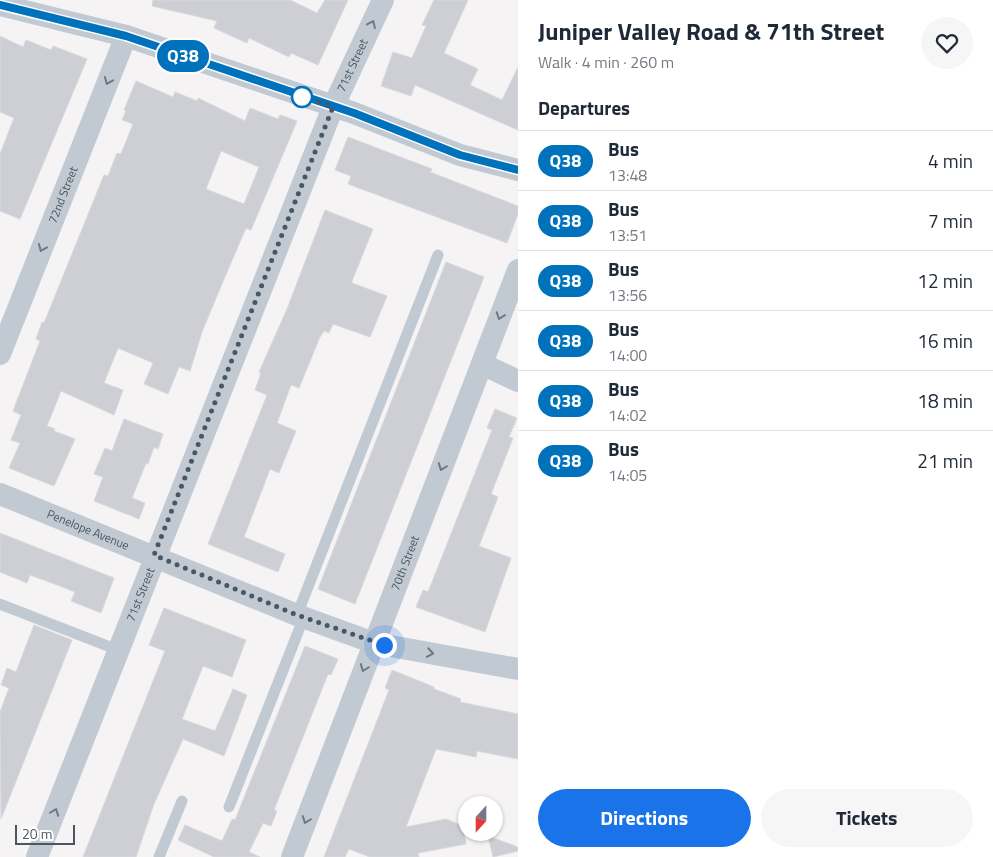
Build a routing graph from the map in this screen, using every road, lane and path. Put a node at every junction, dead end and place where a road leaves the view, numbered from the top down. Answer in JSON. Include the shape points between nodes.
{"nodes":[{"id":1,"x":383,"y":0,"type":"edge"},
{"id":2,"x":0,"y":5,"type":"edge"},
{"id":3,"x":126,"y":36,"type":"junction"},
{"id":4,"x":333,"y":107,"type":"junction"},
{"id":5,"x":518,"y":170,"type":"edge"},
{"id":6,"x":438,"y":255,"type":"dead end"},
{"id":7,"x":518,"y":270,"type":"edge"},
{"id":8,"x":0,"y":354,"type":"edge"},
{"id":9,"x":482,"y":364,"type":"junction"},
{"id":10,"x":518,"y":381,"type":"edge"},
{"id":11,"x":0,"y":494,"type":"edge"},
{"id":12,"x":154,"y":555,"type":"junction"},
{"id":13,"x":0,"y":604,"type":"edge"},
{"id":14,"x":300,"y":616,"type":"junction"},
{"id":15,"x":374,"y":643,"type":"junction"},
{"id":16,"x":118,"y":650,"type":"junction"},
{"id":17,"x":518,"y":670,"type":"edge"},
{"id":18,"x":182,"y":801,"type":"dead end"},
{"id":19,"x":229,"y":807,"type":"dead end"},
{"id":20,"x":37,"y":857,"type":"edge"},
{"id":21,"x":160,"y":857,"type":"edge"},
{"id":22,"x":292,"y":857,"type":"edge"}],
"edges":[{"from":4,"to":1,"type":"street","name":"71st Street","one_way":true},
{"from":2,"to":3,"type":"street"},
{"from":3,"to":4,"type":"street"},
{"from":3,"to":8,"type":"street","name":"72nd Street","one_way":true},
{"from":4,"to":5,"type":"street","via":[[460,155]]},
{"from":4,"to":12,"type":"street","name":"71st Street"},
{"from":6,"to":14,"type":"lane"},
{"from":7,"to":9,"type":"street","name":"70th Street","one_way":true},
{"from":9,"to":10,"type":"street"},
{"from":9,"to":15,"type":"street","name":"70th Street","one_way":true},
{"from":11,"to":12,"type":"street","name":"Penelope Avenue"},
{"from":12,"to":14,"type":"street","name":"Penelope Avenue"},
{"from":12,"to":16,"type":"street","name":"71st Street"},
{"from":13,"to":16,"type":"lane"},
{"from":14,"to":15,"type":"street","name":"Penelope Avenue"},
{"from":14,"to":19,"type":"lane"},
{"from":15,"to":17,"type":"street","name":"Penelope Avenue","one_way":true},
{"from":15,"to":22,"type":"street","name":"70th Street","one_way":true},
{"from":20,"to":16,"type":"street","name":"71st Street","one_way":true},
{"from":18,"to":21,"type":"lane"}]}
